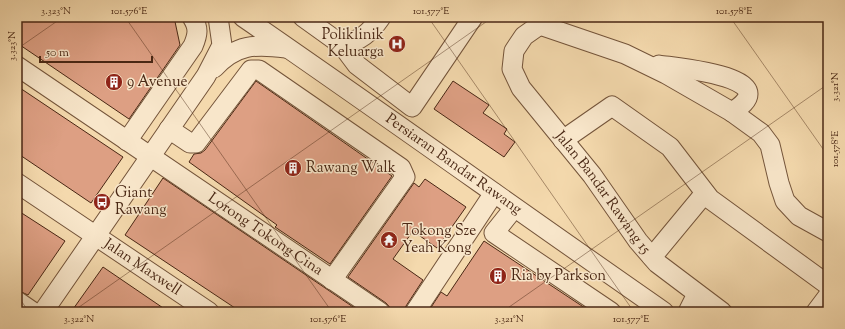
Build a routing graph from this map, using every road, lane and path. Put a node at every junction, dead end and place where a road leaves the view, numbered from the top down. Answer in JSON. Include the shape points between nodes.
{"nodes":[{"id":1,"x":192,"y":17,"type":"edge"},
{"id":2,"x":218,"y":17,"type":"edge"},
{"id":3,"x":244,"y":17,"type":"edge"},
{"id":4,"x":303,"y":17,"type":"edge"},
{"id":5,"x":381,"y":17,"type":"edge"},
{"id":6,"x":473,"y":17,"type":"edge"},
{"id":7,"x":545,"y":21,"type":"edge"},
{"id":8,"x":342,"y":45,"type":"junction"},
{"id":9,"x":288,"y":48,"type":"junction"},
{"id":10,"x":646,"y":64,"type":"junction"},
{"id":11,"x":17,"y":66,"type":"edge"},
{"id":12,"x":206,"y":76,"type":"junction"},
{"id":13,"x":338,"y":82,"type":"junction"},
{"id":14,"x":732,"y":112,"type":"junction"},
{"id":15,"x":169,"y":129,"type":"junction"},
{"id":16,"x":564,"y":140,"type":"junction"},
{"id":17,"x":127,"y":141,"type":"junction"},
{"id":18,"x":150,"y":157,"type":"junction"},
{"id":19,"x":17,"y":183,"type":"edge"},
{"id":20,"x":494,"y":193,"type":"junction"},
{"id":21,"x":705,"y":193,"type":"junction"},
{"id":22,"x":514,"y":208,"type":"junction"},
{"id":23,"x":828,"y":232,"type":"edge"},
{"id":24,"x":96,"y":236,"type":"junction"},
{"id":25,"x":652,"y":257,"type":"junction"},
{"id":26,"x":332,"y":280,"type":"junction"},
{"id":27,"x":828,"y":285,"type":"edge"},
{"id":28,"x":697,"y":294,"type":"junction"},
{"id":29,"x":828,"y":296,"type":"edge"},
{"id":30,"x":17,"y":301,"type":"edge"},
{"id":31,"x":373,"y":310,"type":"edge"},
{"id":32,"x":33,"y":312,"type":"edge"},
{"id":33,"x":43,"y":312,"type":"edge"},
{"id":34,"x":209,"y":312,"type":"edge"},
{"id":35,"x":415,"y":312,"type":"edge"},
{"id":36,"x":611,"y":312,"type":"edge"},
{"id":37,"x":664,"y":312,"type":"edge"},
{"id":38,"x":688,"y":312,"type":"edge"},
{"id":39,"x":722,"y":312,"type":"edge"},
{"id":40,"x":816,"y":312,"type":"edge"}],
"edges":[{"from":1,"to":17,"type":"street","via":[[198,35],[193,46]]},
{"from":2,"to":12,"type":"street","via":[[222,45]]},
{"from":3,"to":9,"type":"street","name":"Persiaran Bandar Rawang"},
{"from":4,"to":8,"type":"street"},
{"from":5,"to":8,"type":"street","via":[[370,32]]},
{"from":6,"to":8,"type":"street","via":[[412,107],[357,65]]},
{"from":7,"to":10,"type":"street"},
{"from":7,"to":16,"type":"street","name":"Jalan Bandar Rawang 15","via":[[524,36],[514,51],[512,69],[521,88]]},
{"from":8,"to":13,"type":"street","via":[[344,68]]},
{"from":9,"to":12,"type":"street","via":[[246,46],[225,56]]},
{"from":9,"to":13,"type":"street","name":"Persiaran Bandar Rawang"},
{"from":10,"to":14,"type":"street"},
{"from":10,"to":14,"type":"street","via":[[707,72],[737,80],[746,89],[747,97],[744,105]]},
{"from":11,"to":17,"type":"street","name":"Lorong Tokong Cina"},
{"from":12,"to":15,"type":"street"},
{"from":13,"to":20,"type":"street","name":"Persiaran Bandar Rawang"},
{"from":14,"to":23,"type":"street","via":[[760,133],[770,145],[785,201],[799,216]]},
{"from":15,"to":18,"type":"street"},
{"from":15,"to":26,"type":"street","via":[[190,143],[196,143],[251,70],[259,70],[402,168],[405,177]]},
{"from":16,"to":21,"type":"street","via":[[612,106],[670,147]]},
{"from":16,"to":25,"type":"street","name":"Jalan Bandar Rawang 15"},
{"from":17,"to":18,"type":"street","name":"Lorong Tokong Cina"},
{"from":18,"to":24,"type":"street"},
{"from":18,"to":26,"type":"street","name":"Lorong Tokong Cina"},
{"from":19,"to":24,"type":"street","name":"Jalan Maxwell"},
{"from":20,"to":22,"type":"street","name":"Persiaran Bandar Rawang"},
{"from":20,"to":35,"type":"street"},
{"from":21,"to":25,"type":"street"},
{"from":21,"to":27,"type":"street"},
{"from":22,"to":36,"type":"street","via":[[494,233]]},
{"from":22,"to":37,"type":"street","name":"Persiaran Bandar Rawang"},
{"from":24,"to":33,"type":"street"},
{"from":24,"to":34,"type":"street","name":"Jalan Maxwell"},
{"from":25,"to":28,"type":"street","name":"Jalan Bandar Rawang 15"},
{"from":26,"to":31,"type":"street","name":"Lorong Tokong Cina"},
{"from":28,"to":38,"type":"street"},
{"from":28,"to":39,"type":"street","name":"Jalan Bandar Rawang 15"},
{"from":29,"to":40,"type":"street"},
{"from":30,"to":32,"type":"street"}]}
